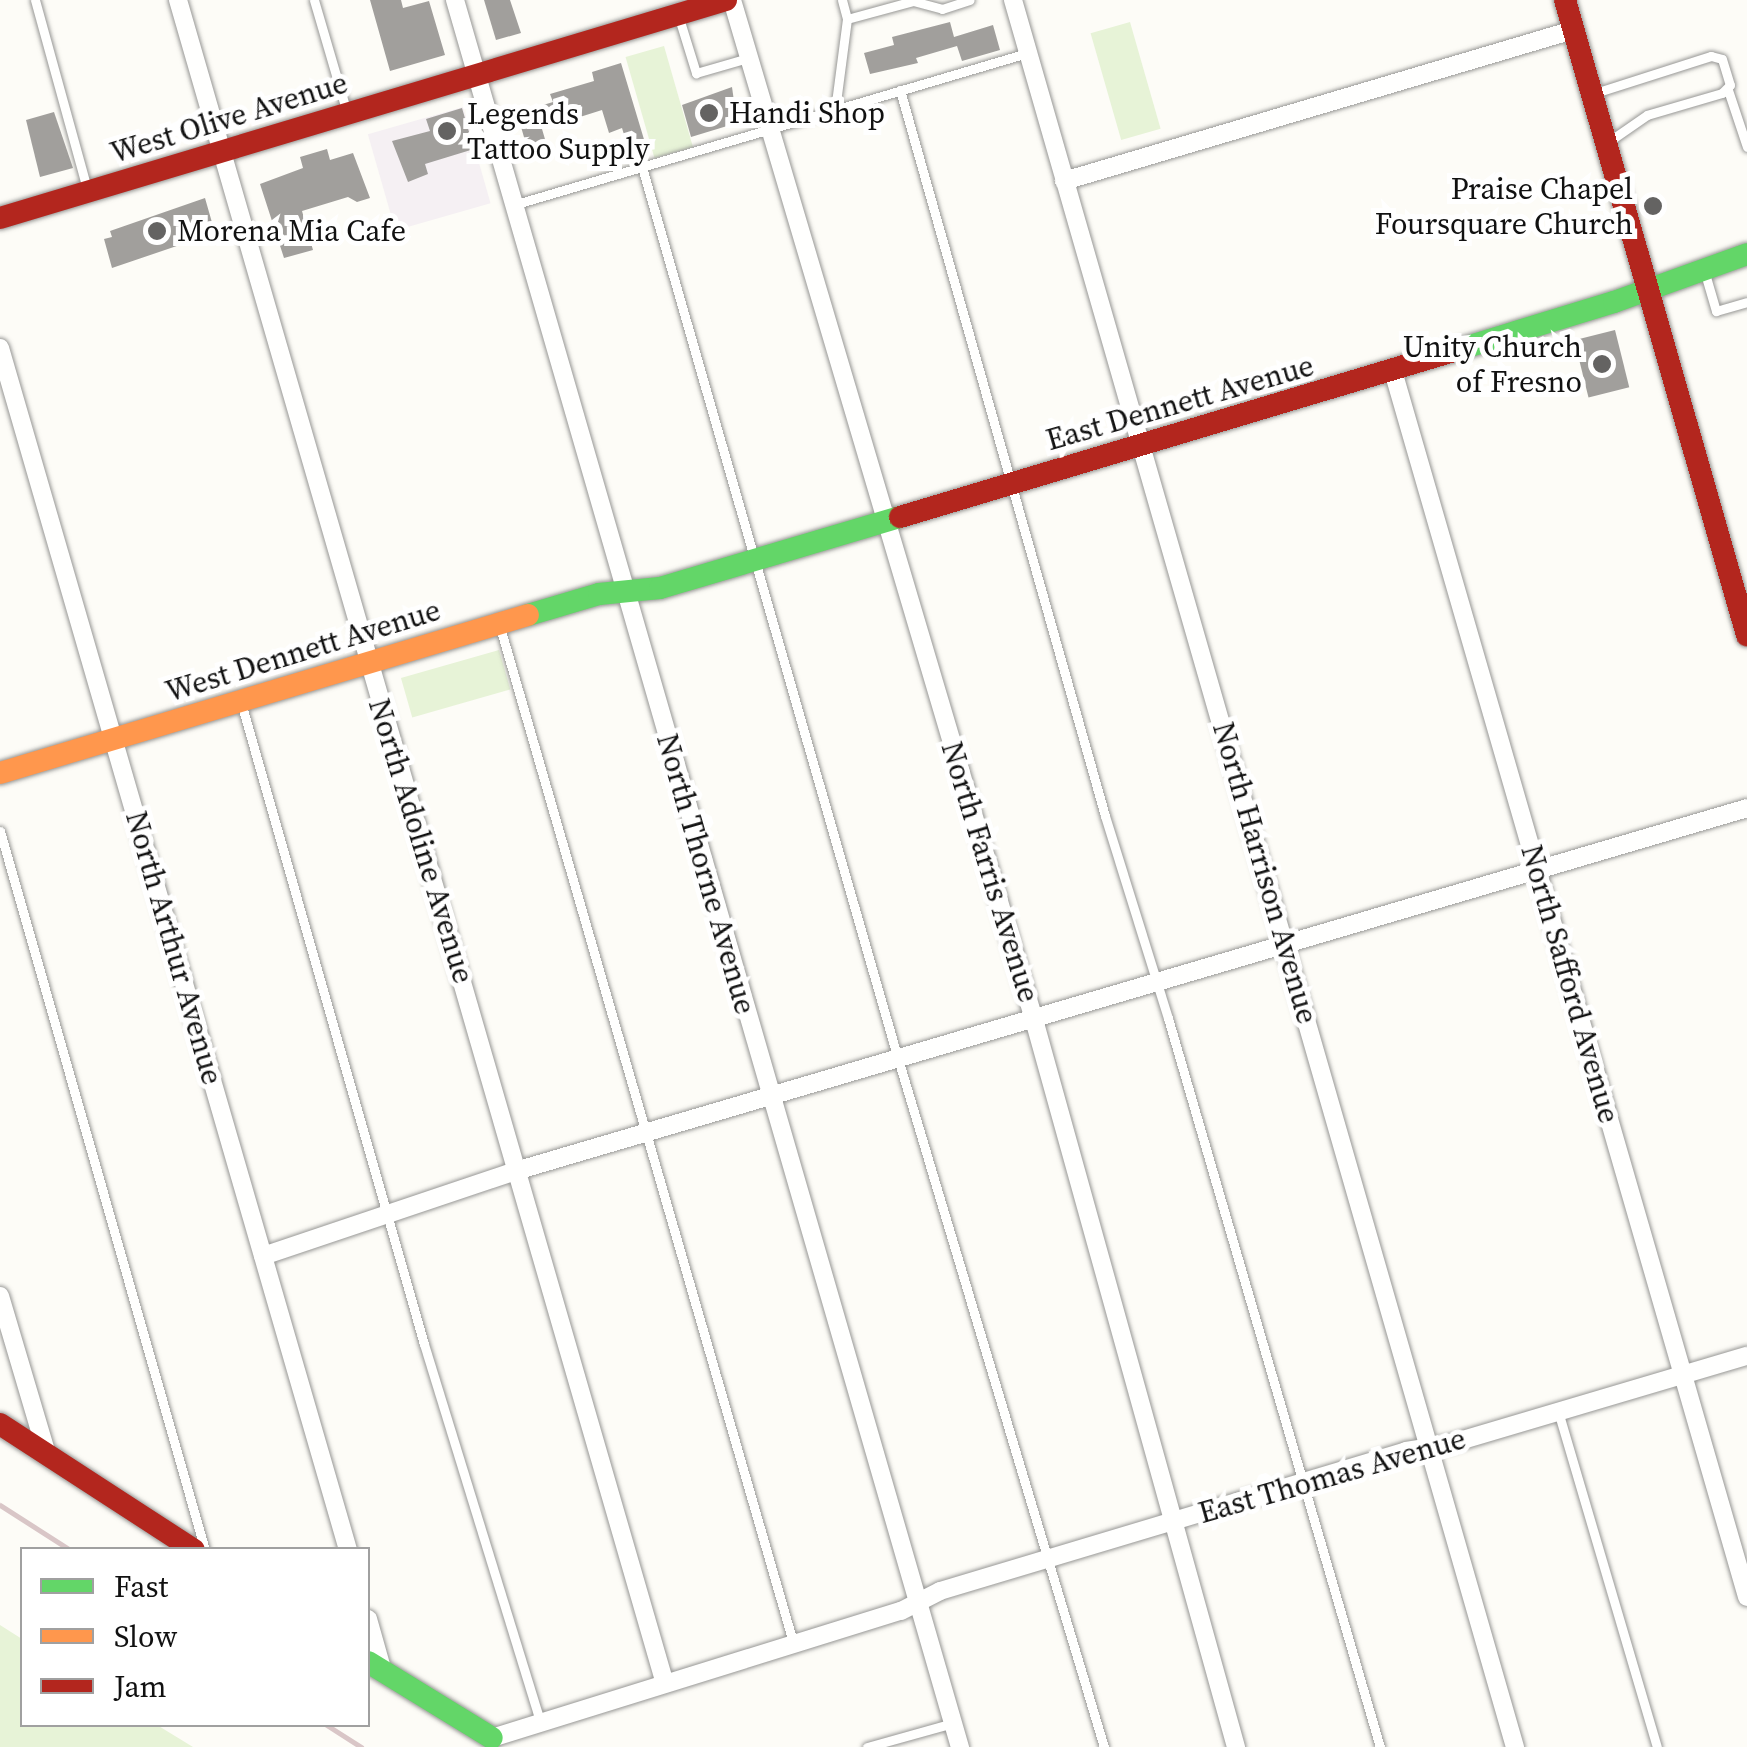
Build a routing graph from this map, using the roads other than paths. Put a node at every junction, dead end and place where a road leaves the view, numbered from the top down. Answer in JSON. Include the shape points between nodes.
{"nodes":[{"id":1,"x":35,"y":0,"type":"edge"},
{"id":2,"x":178,"y":0,"type":"edge"},
{"id":3,"x":314,"y":0,"type":"edge"},
{"id":4,"x":455,"y":0,"type":"edge"},
{"id":5,"x":729,"y":0,"type":"edge"},
{"id":6,"x":842,"y":0,"type":"edge"},
{"id":7,"x":970,"y":0,"type":"edge"},
{"id":8,"x":1012,"y":0,"type":"edge"},
{"id":9,"x":1565,"y":0,"type":"edge"},
{"id":10,"x":678,"y":14,"type":"junction"},
{"id":11,"x":847,"y":19,"type":"junction"},
{"id":12,"x":1573,"y":30,"type":"junction"},
{"id":13,"x":1028,"y":53,"type":"junction"},
{"id":14,"x":748,"y":58,"type":"junction"},
{"id":15,"x":476,"y":75,"type":"junction"},
{"id":16,"x":900,"y":90,"type":"junction"},
{"id":17,"x":1725,"y":92,"type":"junction"},
{"id":18,"x":1592,"y":94,"type":"junction"},
{"id":19,"x":835,"y":110,"type":"junction"},
{"id":20,"x":347,"y":114,"type":"junction"},
{"id":21,"x":769,"y":130,"type":"junction"},
{"id":22,"x":1606,"y":144,"type":"junction"},
{"id":23,"x":1747,"y":147,"type":"edge"},
{"id":24,"x":222,"y":152,"type":"junction"},
{"id":25,"x":642,"y":167,"type":"junction"},
{"id":26,"x":1064,"y":181,"type":"junction"},
{"id":27,"x":88,"y":192,"type":"junction"},
{"id":28,"x":513,"y":205,"type":"junction"},
{"id":29,"x":0,"y":218,"type":"edge"},
{"id":30,"x":1747,"y":254,"type":"edge"},
{"id":31,"x":1703,"y":267,"type":"junction"},
{"id":32,"x":1648,"y":289,"type":"junction"},
{"id":33,"x":1747,"y":302,"type":"edge"},
{"id":34,"x":0,"y":348,"type":"edge"},
{"id":35,"x":1394,"y":371,"type":"junction"},
{"id":36,"x":1140,"y":446,"type":"junction"},
{"id":37,"x":1011,"y":484,"type":"junction"},
{"id":38,"x":884,"y":522,"type":"junction"},
{"id":39,"x":756,"y":560,"type":"junction"},
{"id":40,"x":625,"y":592,"type":"junction"},
{"id":41,"x":499,"y":624,"type":"junction"},
{"id":42,"x":1747,"y":635,"type":"edge"},
{"id":43,"x":368,"y":664,"type":"junction"},
{"id":44,"x":240,"y":702,"type":"junction"},
{"id":45,"x":114,"y":740,"type":"junction"},
{"id":46,"x":0,"y":774,"type":"edge"},
{"id":47,"x":1747,"y":808,"type":"edge"},
{"id":48,"x":0,"y":831,"type":"edge"},
{"id":49,"x":1538,"y":872,"type":"junction"},
{"id":50,"x":1287,"y":946,"type":"junction"},
{"id":51,"x":1157,"y":982,"type":"junction"},
{"id":52,"x":1033,"y":1016,"type":"junction"},
{"id":53,"x":900,"y":1058,"type":"junction"},
{"id":54,"x":770,"y":1098,"type":"junction"},
{"id":55,"x":646,"y":1134,"type":"junction"},
{"id":56,"x":519,"y":1170,"type":"junction"},
{"id":57,"x":388,"y":1214,"type":"junction"},
{"id":58,"x":264,"y":1256,"type":"junction"},
{"id":59,"x":0,"y":1296,"type":"edge"},
{"id":60,"x":1747,"y":1356,"type":"edge"},
{"id":61,"x":1684,"y":1374,"type":"junction"},
{"id":62,"x":1558,"y":1411,"type":"junction"},
{"id":63,"x":0,"y":1424,"type":"edge"},
{"id":64,"x":1427,"y":1447,"type":"junction"},
{"id":65,"x":48,"y":1456,"type":"junction"},
{"id":66,"x":1302,"y":1483,"type":"junction"},
{"id":67,"x":1173,"y":1520,"type":"junction"},
{"id":68,"x":189,"y":1547,"type":"edge"},
{"id":69,"x":204,"y":1547,"type":"edge"},
{"id":70,"x":347,"y":1547,"type":"edge"},
{"id":71,"x":1047,"y":1558,"type":"junction"},
{"id":72,"x":1747,"y":1598,"type":"edge"},
{"id":73,"x":920,"y":1601,"type":"junction"},
{"id":74,"x":370,"y":1633,"type":"edge"},
{"id":75,"x":794,"y":1642,"type":"junction"},
{"id":76,"x":375,"y":1667,"type":"edge"},
{"id":77,"x":664,"y":1682,"type":"junction"},
{"id":78,"x":540,"y":1720,"type":"junction"},
{"id":79,"x":953,"y":1723,"type":"junction"},
{"id":80,"x":492,"y":1738,"type":"joint"},
{"id":81,"x":867,"y":1747,"type":"edge"},
{"id":82,"x":960,"y":1747,"type":"edge"},
{"id":83,"x":1104,"y":1747,"type":"edge"},
{"id":84,"x":1236,"y":1747,"type":"edge"},
{"id":85,"x":1380,"y":1747,"type":"edge"},
{"id":86,"x":1515,"y":1747,"type":"edge"},
{"id":87,"x":1657,"y":1747,"type":"edge"}],
"edges":[{"from":1,"to":27,"type":"lane"},
{"from":2,"to":24,"type":"street","name":"North Adoline Avenue"},
{"from":3,"to":20,"type":"lane"},
{"from":4,"to":15,"type":"street","name":"North Thorne Avenue"},
{"from":5,"to":10,"type":"street","name":"West Olive Avenue"},
{"from":5,"to":14,"type":"street","name":"North Farris Avenue"},
{"from":6,"to":11,"type":"lane"},
{"from":7,"to":11,"type":"lane","via":[[942,8],[913,1]]},
{"from":8,"to":13,"type":"street","name":"North Harrison Avenue"},
{"from":9,"to":12,"type":"street"},
{"from":10,"to":14,"type":"lane","via":[[696,73]]},
{"from":10,"to":15,"type":"street","name":"West Olive Avenue"},
{"from":11,"to":19,"type":"lane"},
{"from":12,"to":18,"type":"street"},
{"from":12,"to":26,"type":"street"},
{"from":13,"to":16,"type":"lane"},
{"from":13,"to":26,"type":"street","name":"North Harrison Avenue"},
{"from":14,"to":21,"type":"street","name":"North Farris Avenue"},
{"from":15,"to":20,"type":"street","name":"West Olive Avenue"},
{"from":15,"to":28,"type":"street","name":"North Thorne Avenue"},
{"from":16,"to":19,"type":"lane"},
{"from":16,"to":37,"type":"lane"},
{"from":17,"to":18,"type":"lane","via":[[1722,59],[1711,56]]},
{"from":17,"to":22,"type":"lane","via":[[1647,114]]},
{"from":17,"to":23,"type":"lane"},
{"from":18,"to":22,"type":"street"},
{"from":19,"to":21,"type":"lane"},
{"from":20,"to":24,"type":"street","name":"West Olive Avenue"},
{"from":21,"to":25,"type":"lane"},
{"from":21,"to":38,"type":"street","name":"North Farris Avenue"},
{"from":22,"to":32,"type":"street"},
{"from":24,"to":27,"type":"street","name":"West Olive Avenue"},
{"from":24,"to":43,"type":"street","name":"North Adoline Avenue"},
{"from":25,"to":28,"type":"lane"},
{"from":25,"to":39,"type":"lane"},
{"from":26,"to":36,"type":"street","name":"North Harrison Avenue"},
{"from":27,"to":29,"type":"street","name":"West Olive Avenue"},
{"from":28,"to":40,"type":"street","name":"North Thorne Avenue"},
{"from":30,"to":31,"type":"street","name":"East Dennett Avenue"},
{"from":31,"to":32,"type":"street","name":"East Dennett Avenue"},
{"from":31,"to":33,"type":"lane","via":[[1716,311]]},
{"from":32,"to":35,"type":"street","name":"East Dennett Avenue"},
{"from":32,"to":42,"type":"street"},
{"from":34,"to":45,"type":"street","name":"North Arthur Avenue"},
{"from":35,"to":36,"type":"street","name":"East Dennett Avenue"},
{"from":35,"to":49,"type":"street","name":"North Safford Avenue"},
{"from":36,"to":37,"type":"street","name":"East Dennett Avenue"},
{"from":36,"to":50,"type":"street","name":"North Harrison Avenue"},
{"from":37,"to":38,"type":"street","name":"East Dennett Avenue"},
{"from":37,"to":51,"type":"lane"},
{"from":38,"to":39,"type":"street","name":"East Dennett Avenue"},
{"from":38,"to":52,"type":"street","name":"North Farris Avenue"},
{"from":39,"to":40,"type":"street","name":"East Dennett Avenue"},
{"from":39,"to":53,"type":"lane"},
{"from":40,"to":41,"type":"street","name":"West Dennett Avenue"},
{"from":40,"to":54,"type":"street","name":"North Thorne Avenue"},
{"from":41,"to":43,"type":"street","name":"West Dennett Avenue"},
{"from":41,"to":55,"type":"lane"},
{"from":43,"to":44,"type":"street","name":"West Dennett Avenue"},
{"from":43,"to":56,"type":"street","name":"North Adoline Avenue"},
{"from":44,"to":45,"type":"street","name":"West Dennett Avenue"},
{"from":44,"to":57,"type":"lane"},
{"from":45,"to":46,"type":"street","name":"West Dennett Avenue"},
{"from":45,"to":58,"type":"street","name":"North Arthur Avenue"},
{"from":47,"to":49,"type":"street"},
{"from":48,"to":69,"type":"lane"},
{"from":49,"to":50,"type":"street"},
{"from":49,"to":61,"type":"street","name":"North Safford Avenue"},
{"from":50,"to":51,"type":"street"},
{"from":50,"to":64,"type":"street","name":"North Harrison Avenue"},
{"from":51,"to":52,"type":"street"},
{"from":51,"to":66,"type":"lane"},
{"from":52,"to":53,"type":"street"},
{"from":52,"to":67,"type":"street","name":"North Farris Avenue"},
{"from":53,"to":54,"type":"street"},
{"from":53,"to":71,"type":"lane"},
{"from":54,"to":55,"type":"street"},
{"from":54,"to":73,"type":"street","name":"North Thorne Avenue"},
{"from":55,"to":56,"type":"street"},
{"from":55,"to":75,"type":"lane"},
{"from":56,"to":57,"type":"street"},
{"from":56,"to":77,"type":"street","name":"North Adoline Avenue"},
{"from":57,"to":58,"type":"street"},
{"from":57,"to":78,"type":"lane"},
{"from":58,"to":70,"type":"street","name":"North Arthur Avenue"},
{"from":59,"to":65,"type":"street"},
{"from":60,"to":61,"type":"street","name":"East Thomas Avenue"},
{"from":61,"to":62,"type":"street","name":"East Thomas Avenue"},
{"from":61,"to":72,"type":"street","name":"North Safford Avenue"},
{"from":62,"to":64,"type":"street","name":"East Thomas Avenue"},
{"from":62,"to":87,"type":"lane"},
{"from":63,"to":65,"type":"street"},
{"from":64,"to":66,"type":"street","name":"East Thomas Avenue"},
{"from":64,"to":86,"type":"street","name":"North Harrison Avenue"},
{"from":65,"to":68,"type":"street"},
{"from":66,"to":67,"type":"street","name":"East Thomas Avenue"},
{"from":66,"to":85,"type":"lane"},
{"from":67,"to":71,"type":"street","name":"East Thomas Avenue"},
{"from":67,"to":84,"type":"street","name":"North Farris Avenue"},
{"from":71,"to":73,"type":"street","name":"East Thomas Avenue"},
{"from":71,"to":83,"type":"lane"},
{"from":73,"to":75,"type":"street","name":"East Thomas Avenue"},
{"from":73,"to":79,"type":"street","name":"North Thorne Avenue"},
{"from":74,"to":76,"type":"street"},
{"from":75,"to":77,"type":"street","name":"East Thomas Avenue"},
{"from":76,"to":80,"type":"street"},
{"from":77,"to":78,"type":"street","name":"East Thomas Avenue"},
{"from":78,"to":80,"type":"street","name":"East Thomas Avenue"},
{"from":79,"to":81,"type":"lane"},
{"from":79,"to":82,"type":"street","name":"North Thorne Avenue"}]}
